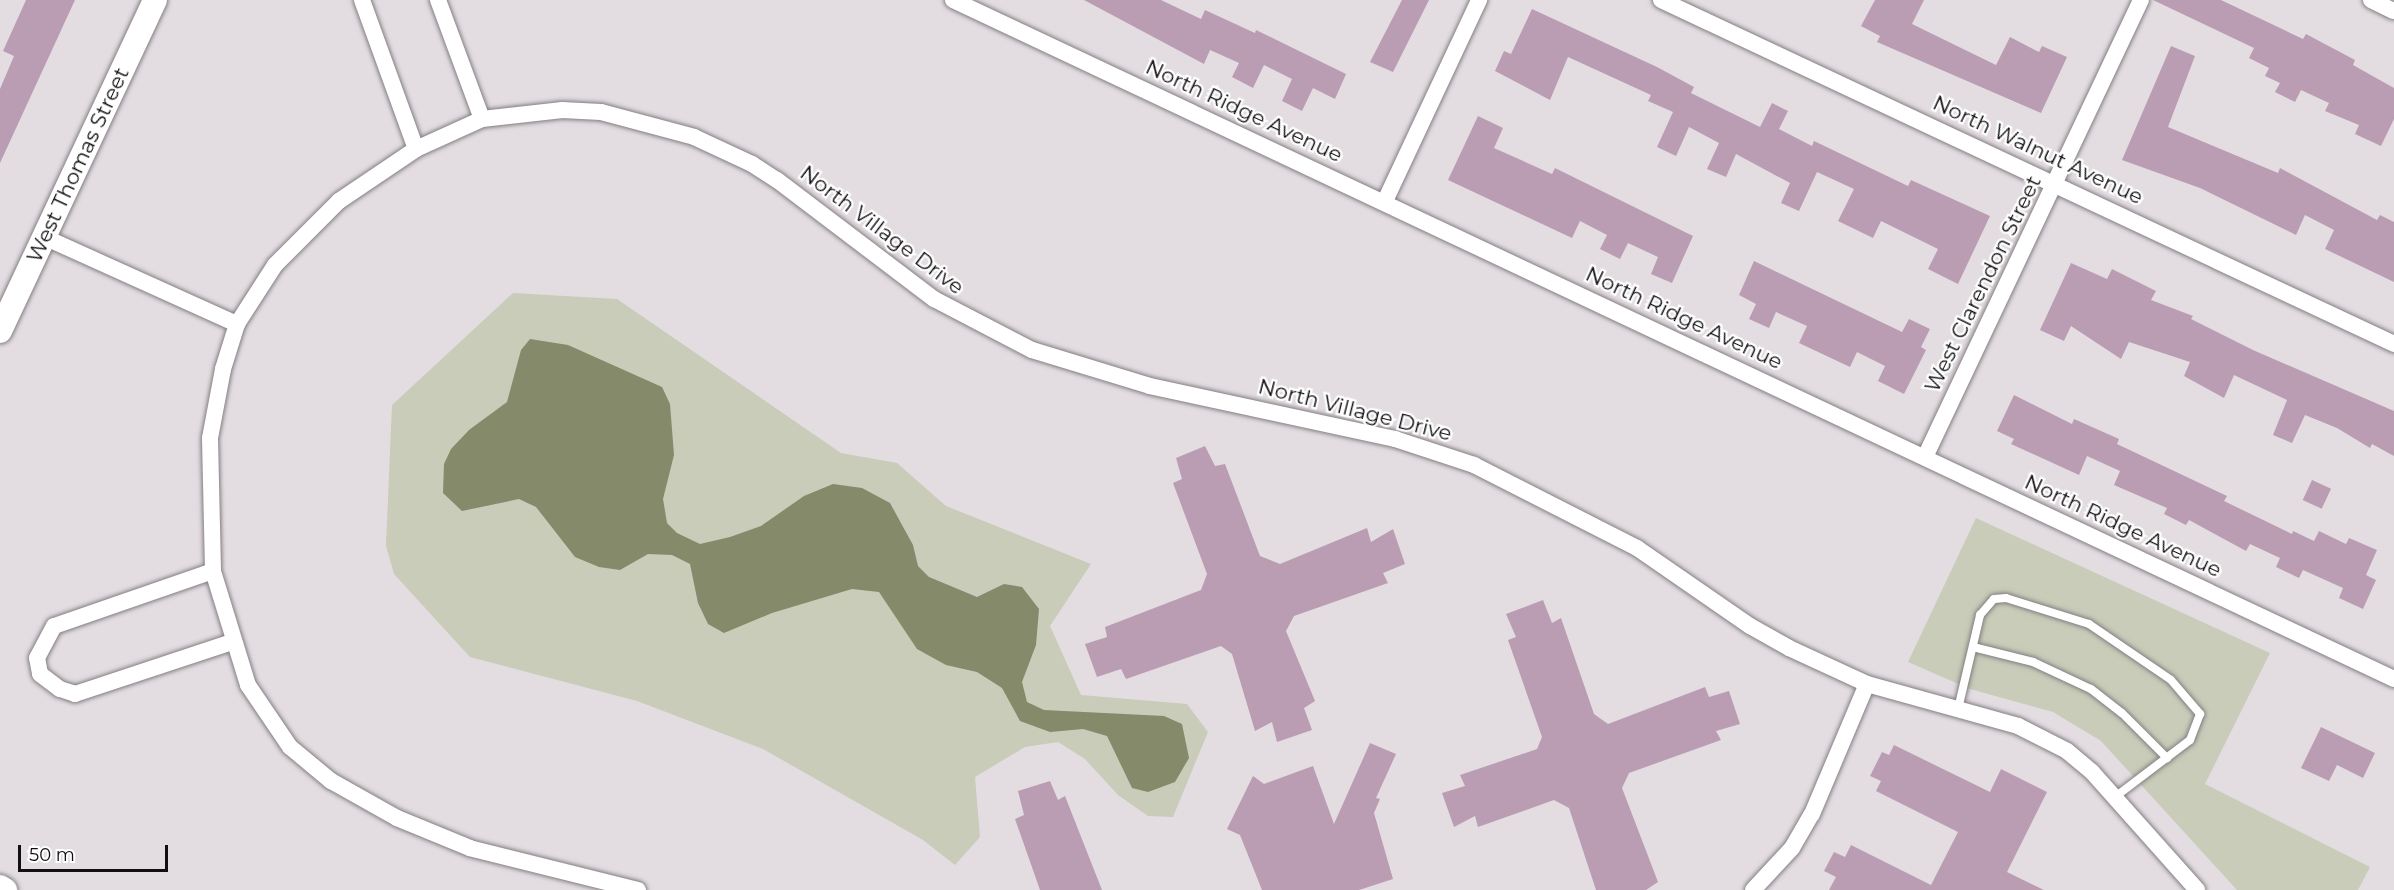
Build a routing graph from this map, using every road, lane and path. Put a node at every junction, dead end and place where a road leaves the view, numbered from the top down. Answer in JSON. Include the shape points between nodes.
{"nodes":[{"id":1,"x":155,"y":0,"type":"edge"},
{"id":2,"x":362,"y":0,"type":"edge"},
{"id":3,"x":438,"y":0,"type":"edge"},
{"id":4,"x":953,"y":0,"type":"edge"},
{"id":5,"x":1479,"y":0,"type":"edge"},
{"id":6,"x":1661,"y":0,"type":"edge"},
{"id":7,"x":2141,"y":0,"type":"edge"},
{"id":8,"x":2371,"y":0,"type":"edge"},
{"id":9,"x":2394,"y":11,"type":"edge"},
{"id":10,"x":482,"y":119,"type":"junction"},
{"id":11,"x":416,"y":149,"type":"junction"},
{"id":12,"x":2057,"y":183,"type":"junction"},
{"id":13,"x":1385,"y":201,"type":"junction"},
{"id":14,"x":44,"y":237,"type":"junction"},
{"id":15,"x":237,"y":324,"type":"junction"},
{"id":16,"x":0,"y":331,"type":"edge"},
{"id":17,"x":2394,"y":344,"type":"edge"},
{"id":18,"x":1925,"y":457,"type":"junction"},
{"id":19,"x":213,"y":571,"type":"junction"},
{"id":20,"x":232,"y":642,"type":"junction"},
{"id":21,"x":1973,"y":647,"type":"junction"},
{"id":22,"x":2394,"y":680,"type":"edge"},
{"id":23,"x":1867,"y":684,"type":"junction"},
{"id":24,"x":1958,"y":709,"type":"junction"},
{"id":25,"x":2167,"y":758,"type":"junction"},
{"id":26,"x":2115,"y":797,"type":"junction"},
{"id":27,"x":0,"y":888,"type":"edge"},
{"id":28,"x":5,"y":890,"type":"edge"},
{"id":29,"x":638,"y":890,"type":"edge"},
{"id":30,"x":1753,"y":890,"type":"edge"},
{"id":31,"x":2197,"y":890,"type":"edge"}],
"edges":[{"from":1,"to":14,"type":"street","name":"West Thomas Street"},
{"from":2,"to":11,"type":"street"},
{"from":3,"to":10,"type":"street"},
{"from":4,"to":13,"type":"street","name":"North Ridge Avenue"},
{"from":5,"to":13,"type":"street"},
{"from":6,"to":12,"type":"street","name":"North Walnut Avenue"},
{"from":7,"to":12,"type":"street","name":"West Clarendon Street"},
{"from":8,"to":9,"type":"street"},
{"from":10,"to":11,"type":"street","name":"North Village Drive"},
{"from":10,"to":23,"type":"street","name":"North Village Drive","via":[[562,110],[601,112],[694,137],[777,180],[902,279],[1000,336],[1059,361],[1113,377],[1354,429],[1474,465],[1638,548],[1750,626]]},
{"from":11,"to":15,"type":"street","name":"North Village Drive","via":[[339,201],[306,231],[275,265]]},
{"from":12,"to":17,"type":"street","name":"North Walnut Avenue"},
{"from":12,"to":18,"type":"street","name":"West Clarendon Street"},
{"from":13,"to":18,"type":"street","name":"North Ridge Avenue"},
{"from":14,"to":15,"type":"street"},
{"from":14,"to":16,"type":"street","name":"West Thomas Street"},
{"from":15,"to":19,"type":"street","name":"North Village Drive","via":[[223,369],[210,438]]},
{"from":18,"to":22,"type":"street","name":"North Ridge Avenue"},
{"from":19,"to":20,"type":"street","name":"North Village Drive"},
{"from":19,"to":20,"type":"street","via":[[54,626],[38,658],[40,674],[60,689],[75,694]]},
{"from":20,"to":29,"type":"street","name":"North Village Drive","via":[[248,685],[283,738],[331,782],[398,818],[470,848]]},
{"from":21,"to":24,"type":"lane"},
{"from":21,"to":25,"type":"lane","via":[[2033,662],[2091,689],[2122,713]]},
{"from":21,"to":25,"type":"lane","via":[[1983,609],[1998,597],[2051,610],[2097,629],[2171,680],[2198,707],[2201,720],[2197,731]]},
{"from":23,"to":24,"type":"street","name":"North Village Drive"},
{"from":23,"to":30,"type":"street","via":[[1812,814],[1792,848]]},
{"from":24,"to":26,"type":"street","name":"North Village Drive","via":[[2018,726],[2067,751]]},
{"from":25,"to":26,"type":"lane"},
{"from":26,"to":31,"type":"street","name":"North Village Drive"},
{"from":27,"to":28,"type":"street"}]}
